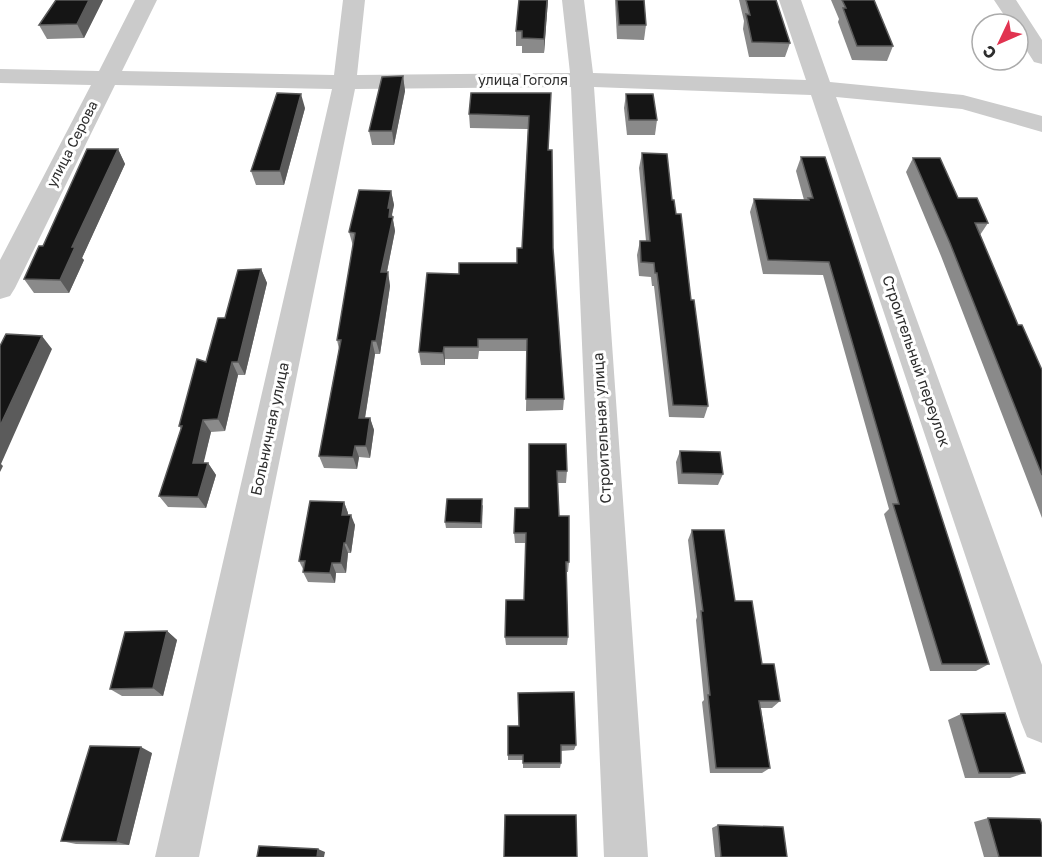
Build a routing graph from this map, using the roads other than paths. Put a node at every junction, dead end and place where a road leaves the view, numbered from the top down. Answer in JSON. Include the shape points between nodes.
{"nodes":[{"id":1,"x":146,"y":0,"type":"edge"},
{"id":2,"x":354,"y":0,"type":"edge"},
{"id":3,"x":573,"y":0,"type":"edge"},
{"id":4,"x":790,"y":0,"type":"edge"},
{"id":5,"x":1005,"y":0,"type":"edge"},
{"id":6,"x":1042,"y":57,"type":"edge"},
{"id":7,"x":0,"y":76,"type":"edge"},
{"id":8,"x":105,"y":78,"type":"junction"},
{"id":9,"x":582,"y":80,"type":"junction"},
{"id":10,"x":345,"y":82,"type":"junction"},
{"id":11,"x":820,"y":88,"type":"junction"},
{"id":12,"x":1042,"y":124,"type":"edge"},
{"id":13,"x":0,"y":288,"type":"edge"},
{"id":14,"x":1042,"y":723,"type":"edge"},
{"id":15,"x":177,"y":857,"type":"edge"},
{"id":16,"x":627,"y":857,"type":"edge"}],
"edges":[{"from":1,"to":8,"type":"street","name":"улица Серова"},
{"from":2,"to":10,"type":"street","name":"Больничная улица"},
{"from":3,"to":9,"type":"street","name":"Строительная улица"},
{"from":4,"to":11,"type":"street","name":"Строительный переулок"},
{"from":5,"to":6,"type":"street"},
{"from":7,"to":8,"type":"street","name":"улица Гоголя"},
{"from":8,"to":10,"type":"street","name":"улица Гоголя"},
{"from":8,"to":13,"type":"street","name":"улица Серова"},
{"from":9,"to":10,"type":"street","name":"улица Гоголя"},
{"from":9,"to":11,"type":"street","name":"улица Гоголя"},
{"from":9,"to":16,"type":"street","name":"Строительная улица"},
{"from":10,"to":15,"type":"street","name":"Больничная улица"},
{"from":11,"to":12,"type":"street","name":"улица Гоголя","via":[[963,102]]},
{"from":11,"to":14,"type":"street","name":"Строительный переулок"}]}
